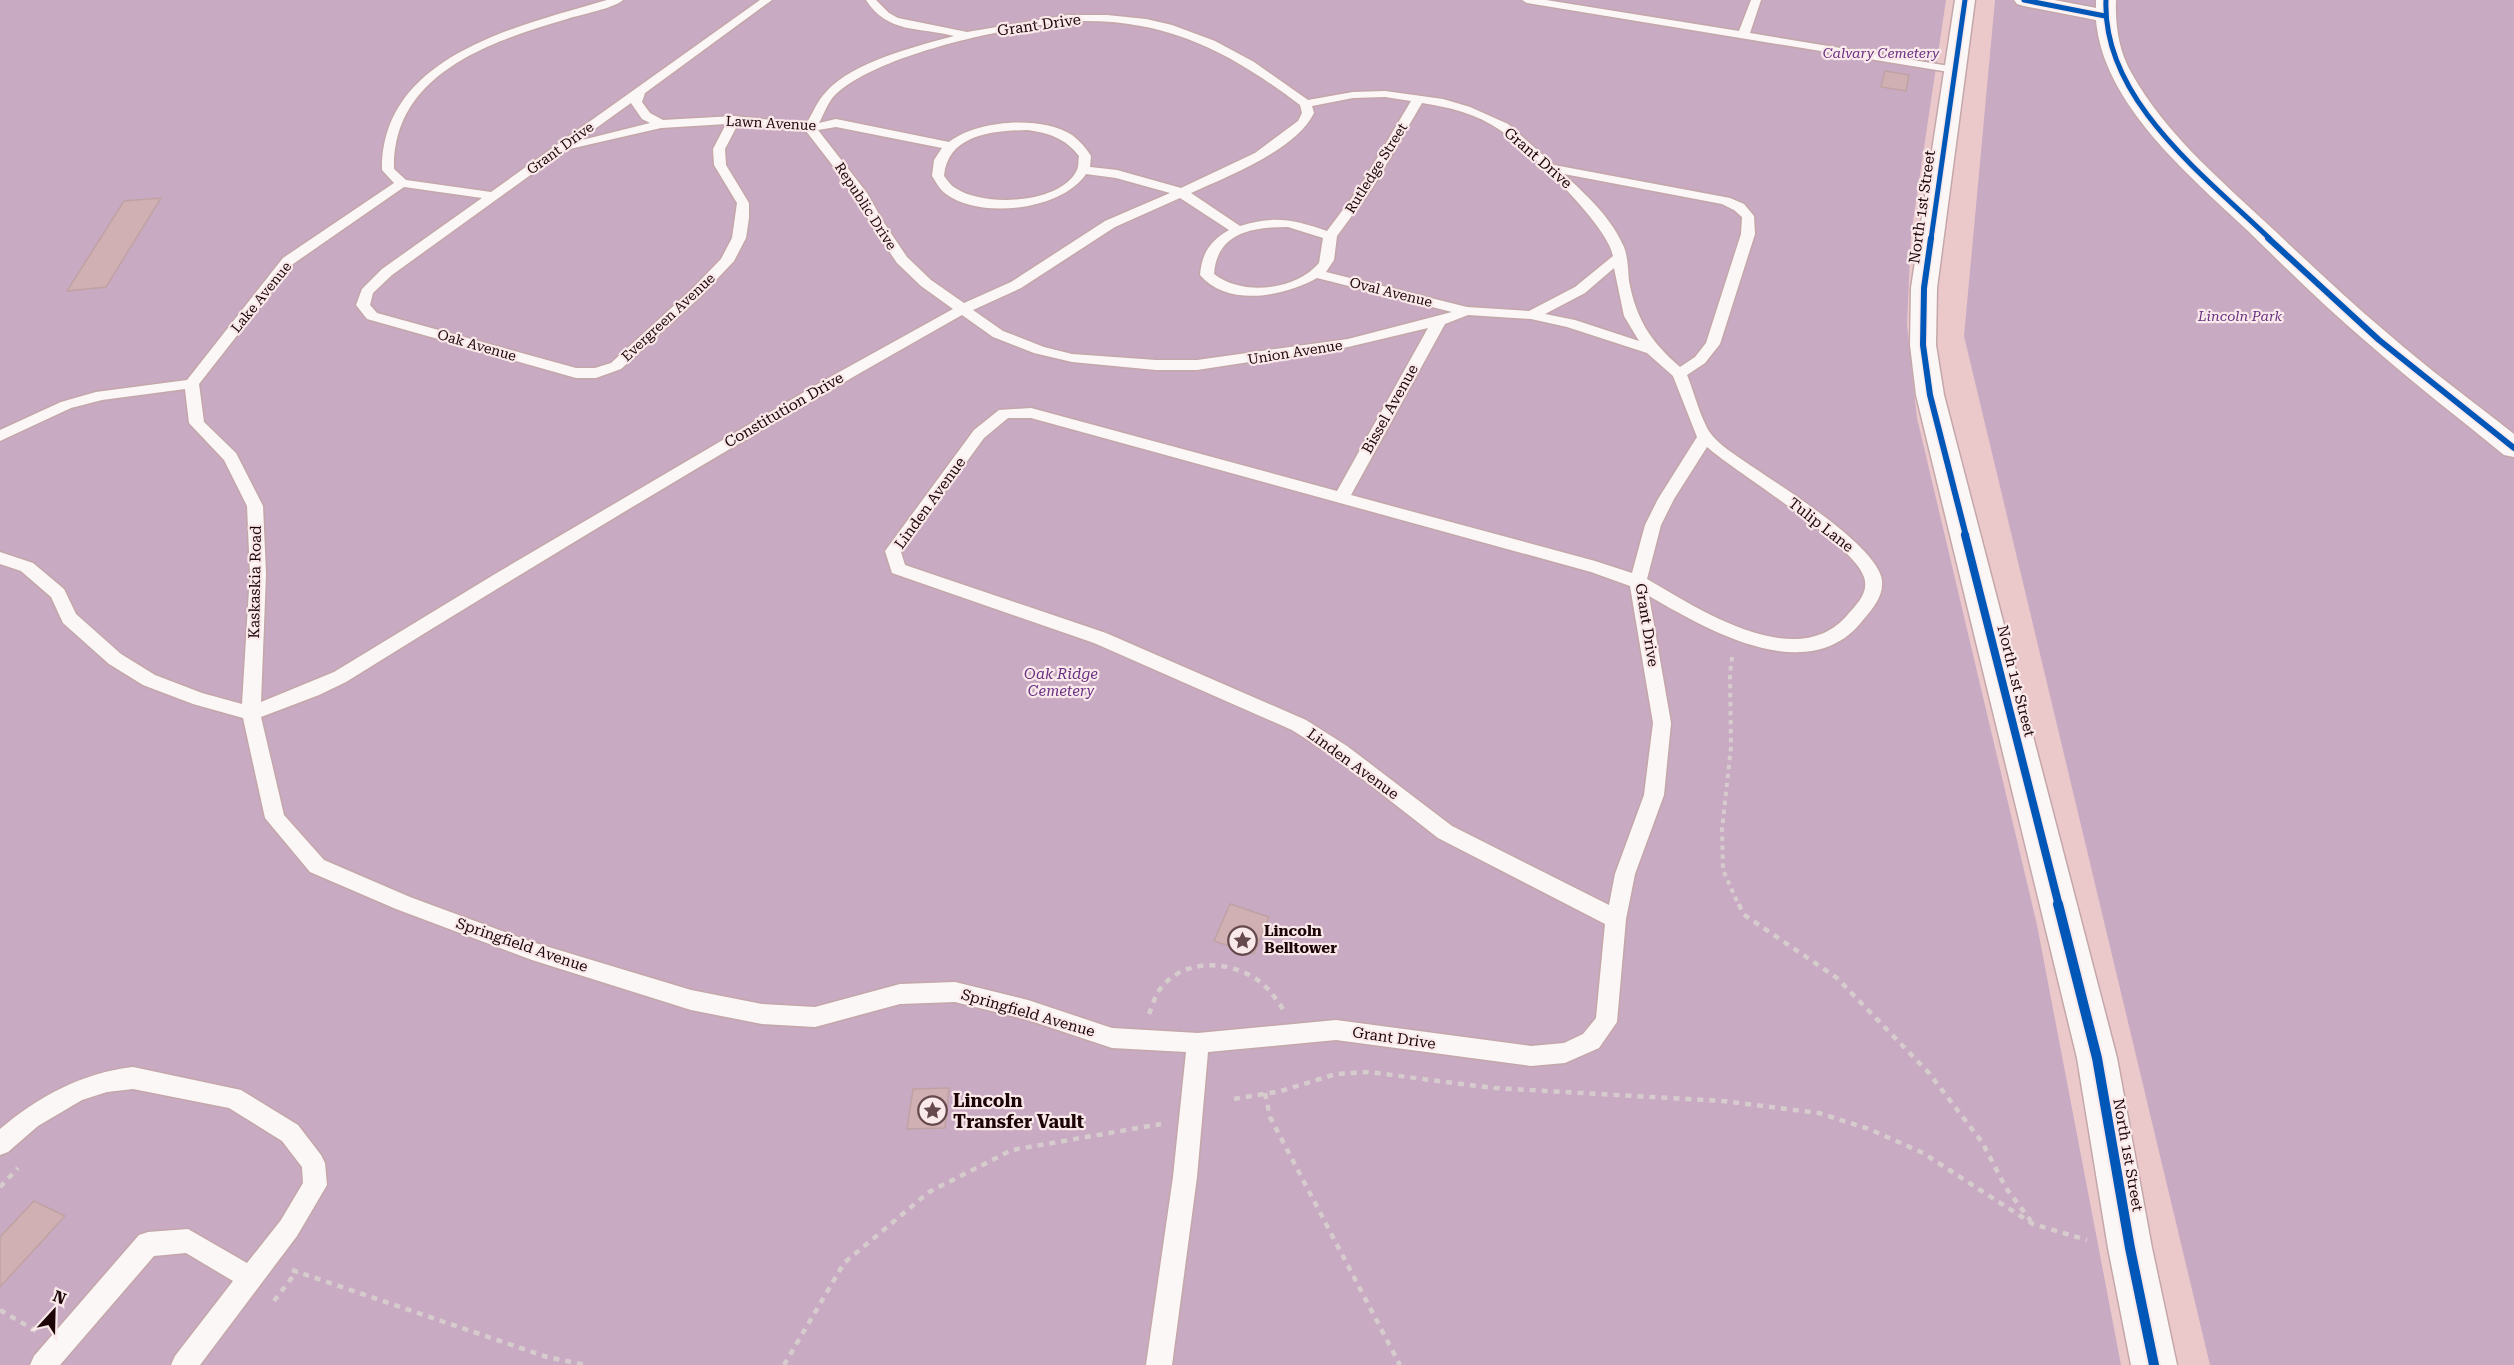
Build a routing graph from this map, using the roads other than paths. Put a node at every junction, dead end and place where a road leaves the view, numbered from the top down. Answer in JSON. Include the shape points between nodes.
{"nodes":[{"id":1,"x":618,"y":0,"type":"edge"},
{"id":2,"x":767,"y":0,"type":"edge"},
{"id":3,"x":871,"y":0,"type":"edge"},
{"id":4,"x":1527,"y":0,"type":"edge"},
{"id":5,"x":1756,"y":0,"type":"edge"},
{"id":6,"x":1965,"y":0,"type":"edge"},
{"id":7,"x":2024,"y":0,"type":"edge"},
{"id":8,"x":2105,"y":8,"type":"edge"},
{"id":9,"x":967,"y":36,"type":"junction"},
{"id":10,"x":1743,"y":36,"type":"junction"},
{"id":11,"x":1955,"y":70,"type":"junction"},
{"id":12,"x":640,"y":89,"type":"junction"},
{"id":13,"x":1418,"y":99,"type":"junction"},
{"id":14,"x":1306,"y":104,"type":"junction"},
{"id":15,"x":734,"y":120,"type":"junction"},
{"id":16,"x":661,"y":124,"type":"junction"},
{"id":17,"x":810,"y":128,"type":"junction"},
{"id":18,"x":950,"y":146,"type":"junction"},
{"id":19,"x":558,"y":149,"type":"junction"},
{"id":20,"x":1552,"y":168,"type":"junction"},
{"id":21,"x":1083,"y":170,"type":"junction"},
{"id":22,"x":402,"y":183,"type":"junction"},
{"id":23,"x":1180,"y":192,"type":"junction"},
{"id":24,"x":494,"y":196,"type":"junction"},
{"id":25,"x":1238,"y":230,"type":"junction"},
{"id":26,"x":1330,"y":236,"type":"junction"},
{"id":27,"x":1618,"y":258,"type":"junction"},
{"id":28,"x":1316,"y":274,"type":"junction"},
{"id":29,"x":363,"y":305,"type":"joint"},
{"id":30,"x":961,"y":310,"type":"junction"},
{"id":31,"x":1467,"y":311,"type":"junction"},
{"id":32,"x":1532,"y":315,"type":"junction"},
{"id":33,"x":1439,"y":321,"type":"junction"},
{"id":34,"x":1652,"y":350,"type":"junction"},
{"id":35,"x":596,"y":373,"type":"joint"},
{"id":36,"x":1679,"y":374,"type":"junction"},
{"id":37,"x":192,"y":384,"type":"junction"},
{"id":38,"x":0,"y":436,"type":"edge"},
{"id":39,"x":1704,"y":437,"type":"junction"},
{"id":40,"x":2514,"y":448,"type":"edge"},
{"id":41,"x":1341,"y":498,"type":"junction"},
{"id":42,"x":0,"y":558,"type":"edge"},
{"id":43,"x":1638,"y":582,"type":"junction"},
{"id":44,"x":251,"y":713,"type":"junction"},
{"id":45,"x":1616,"y":919,"type":"junction"},
{"id":46,"x":1198,"y":1044,"type":"junction"},
{"id":47,"x":0,"y":1144,"type":"edge"},
{"id":48,"x":250,"y":1278,"type":"junction"},
{"id":49,"x":43,"y":1365,"type":"edge"},
{"id":50,"x":184,"y":1365,"type":"edge"},
{"id":51,"x":1159,"y":1365,"type":"edge"},
{"id":52,"x":2154,"y":1365,"type":"edge"}],
"edges":[{"from":1,"to":22,"type":"lane","via":[[501,39],[438,71],[409,103],[389,140],[388,171]]},
{"from":2,"to":12,"type":"lane","name":"Grant Drive"},
{"from":3,"to":9,"type":"lane","name":"Grant Drive","via":[[880,12],[899,22]]},
{"from":4,"to":10,"type":"lane"},
{"from":5,"to":10,"type":"lane"},
{"from":6,"to":11,"type":"street","name":"North 1st Street"},
{"from":7,"to":8,"type":"street"},
{"from":8,"to":40,"type":"street","via":[[2110,46],[2120,73],[2165,136],[2378,339]]},
{"from":9,"to":14,"type":"lane","name":"Grant Drive","via":[[1068,18],[1146,22],[1200,38],[1232,54],[1273,78]]},
{"from":9,"to":17,"type":"lane","via":[[849,79],[824,102]]},
{"from":10,"to":11,"type":"lane"},
{"from":11,"to":52,"type":"street","name":"North 1st Street","via":[[1924,288],[1926,365],[1933,407],[2097,1058]]},
{"from":12,"to":16,"type":"lane","via":[[636,102],[639,109]]},
{"from":12,"to":19,"type":"lane","name":"Grant Drive"},
{"from":13,"to":14,"type":"lane","name":"Grant Drive","via":[[1353,95]]},
{"from":13,"to":20,"type":"lane","name":"Grant Drive","via":[[1466,109],[1504,127]]},
{"from":13,"to":26,"type":"lane","name":"Rutledge Street"},
{"from":14,"to":23,"type":"lane","name":"Constitution Drive","via":[[1308,113],[1303,123],[1259,156]]},
{"from":15,"to":16,"type":"lane","name":"Lawn Avenue"},
{"from":15,"to":17,"type":"lane","name":"Lawn Avenue"},
{"from":15,"to":35,"type":"lane","name":"Evergreen Avenue","via":[[719,149],[720,165],[743,203],[743,218],[727,261],[616,366]]},
{"from":16,"to":19,"type":"lane","name":"Lawn Avenue"},
{"from":17,"to":18,"type":"lane","name":"Lawn Avenue","via":[[849,124]]},
{"from":17,"to":30,"type":"lane","name":"Republic Drive","via":[[863,196],[902,260]]},
{"from":18,"to":21,"type":"lane","via":[[1002,127],[1047,129],[1075,141],[1085,156]]},
{"from":18,"to":21,"type":"lane","via":[[939,159],[938,176],[951,191],[994,204],[1041,199],[1063,190]]},
{"from":19,"to":24,"type":"lane","name":"Grant Drive"},
{"from":20,"to":27,"type":"lane","name":"Grant Drive","via":[[1608,229],[1618,247]]},
{"from":20,"to":36,"type":"lane","via":[[1725,201],[1748,216],[1748,234],[1713,344],[1700,360]]},
{"from":21,"to":23,"type":"lane","via":[[1117,174]]},
{"from":22,"to":24,"type":"lane"},
{"from":22,"to":37,"type":"lane","name":"Lake Avenue","via":[[288,261]]},
{"from":23,"to":25,"type":"lane"},
{"from":23,"to":30,"type":"lane","name":"Constitution Drive","via":[[1110,224],[1016,285]]},
{"from":24,"to":29,"type":"lane","name":"Grant Drive","via":[[387,272],[367,292]]},
{"from":25,"to":26,"type":"lane","via":[[1289,223]]},
{"from":25,"to":28,"type":"lane","via":[[1221,241],[1206,262],[1207,275],[1216,284],[1263,292]]},
{"from":26,"to":28,"type":"lane","via":[[1326,265]]},
{"from":27,"to":32,"type":"lane","via":[[1580,290]]},
{"from":27,"to":34,"type":"lane","name":"Grant Drive","via":[[1631,316]]},
{"from":28,"to":31,"type":"lane","name":"Oval Avenue"},
{"from":29,"to":35,"type":"lane","name":"Oak Avenue","via":[[372,316],[576,373]]},
{"from":30,"to":33,"type":"lane","name":"Union Avenue","via":[[998,334],[1039,350],[1072,358],[1155,365],[1197,365],[1296,352]]},
{"from":30,"to":44,"type":"lane","name":"Constitution Drive","via":[[828,384],[340,677]]},
{"from":31,"to":32,"type":"lane","name":"Union Avenue"},
{"from":31,"to":33,"type":"lane","name":"Union Avenue"},
{"from":32,"to":34,"type":"lane","name":"Union Avenue"},
{"from":33,"to":41,"type":"lane","name":"Bissel Avenue"},
{"from":34,"to":36,"type":"lane","name":"Grant Drive"},
{"from":36,"to":39,"type":"lane","name":"Grant Drive"},
{"from":37,"to":38,"type":"lane","via":[[101,394],[66,405]]},
{"from":37,"to":44,"type":"lane","name":"Kaskaskia Road","via":[[197,423],[231,457],[255,506],[258,574]]},
{"from":39,"to":43,"type":"lane","name":"Grant Drive","via":[[1653,525]]},
{"from":39,"to":43,"type":"lane","name":"Tulip Lane","via":[[1855,551],[1874,577],[1872,597],[1846,630],[1829,639],[1779,645],[1735,634],[1701,619]]},
{"from":41,"to":43,"type":"lane","name":"Linden Avenue"},
{"from":41,"to":45,"type":"lane","name":"Linden Avenue","via":[[1031,413],[1004,413],[980,434],[893,551],[898,569],[1100,638],[1299,725],[1444,832]]},
{"from":42,"to":44,"type":"lane","via":[[27,567],[58,593],[69,618],[115,659],[149,680]]},
{"from":43,"to":45,"type":"lane","name":"Grant Drive","via":[[1662,723],[1654,795],[1625,874]]},
{"from":44,"to":46,"type":"lane","name":"Springfield Avenue","via":[[275,818],[317,866],[522,947],[691,1000],[762,1014],[815,1017],[900,994],[955,992],[1028,1010],[1112,1038]]},
{"from":45,"to":46,"type":"lane","name":"Grant Drive","via":[[1606,1022],[1591,1041],[1565,1053],[1531,1056],[1336,1030]]},
{"from":46,"to":51,"type":"lane","via":[[1185,1178]]},
{"from":47,"to":48,"type":"lane","via":[[50,1106],[76,1091],[107,1081],[133,1078],[234,1098],[290,1133],[314,1163],[315,1185],[289,1228]]},
{"from":48,"to":49,"type":"lane","via":[[188,1241],[148,1244]]},
{"from":48,"to":50,"type":"lane"}]}
